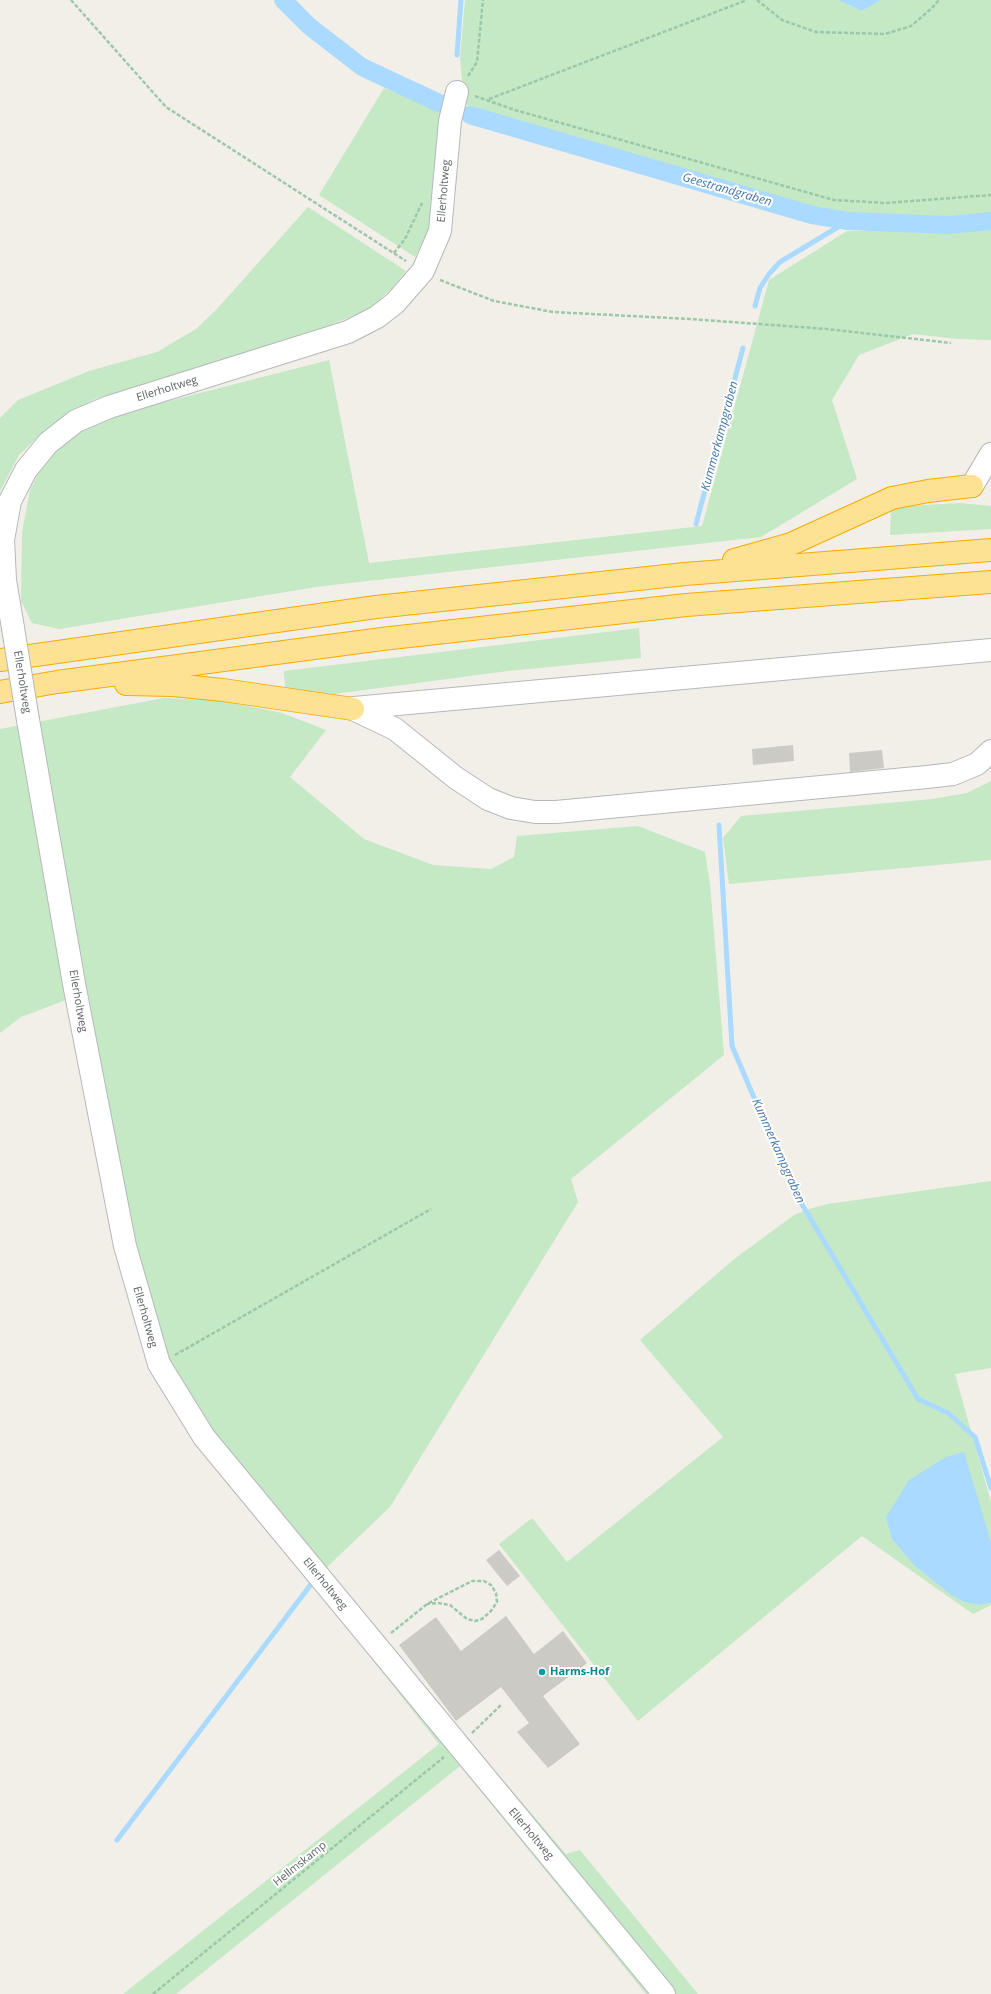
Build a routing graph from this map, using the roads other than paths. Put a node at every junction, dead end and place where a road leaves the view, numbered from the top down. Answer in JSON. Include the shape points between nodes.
{"nodes":[{"id":1,"x":457,"y":92,"type":"road end"},
{"id":2,"x":991,"y":454,"type":"edge"},
{"id":3,"x":981,"y":486,"type":"edge"},
{"id":4,"x":991,"y":550,"type":"edge"},
{"id":5,"x":685,"y":574,"type":"junction"},
{"id":6,"x":991,"y":582,"type":"edge"},
{"id":7,"x":991,"y":650,"type":"edge"},
{"id":8,"x":0,"y":660,"type":"edge"},
{"id":9,"x":57,"y":682,"type":"junction"},
{"id":10,"x":0,"y":692,"type":"edge"},
{"id":11,"x":353,"y":708,"type":"junction"},
{"id":12,"x":991,"y":751,"type":"edge"},
{"id":13,"x":664,"y":1994,"type":"edge"}],
"edges":[{"from":1,"to":13,"type":"street","name":"Ellerholtweg","bridge":true,"via":[[450,121],[440,231],[423,271],[395,303],[377,317],[348,332],[109,407],[76,421],[48,443],[26,470],[10,501],[3,540],[5,580],[75,989],[125,1246],[159,1364],[204,1437]]},
{"from":2,"to":3,"type":"street"},
{"from":3,"to":5,"type":"highway","via":[[928,491],[892,498],[791,544]]},
{"from":4,"to":5,"type":"highway"},
{"from":5,"to":8,"type":"highway","via":[[376,607]]},
{"from":6,"to":9,"type":"highway","via":[[678,606],[382,639]]},
{"from":7,"to":11,"type":"street"},
{"from":9,"to":10,"type":"highway"},
{"from":9,"to":11,"type":"highway","via":[[173,685]]},
{"from":11,"to":12,"type":"street","via":[[395,729],[456,778],[488,799],[511,808],[535,812],[953,774],[977,764]]}]}
